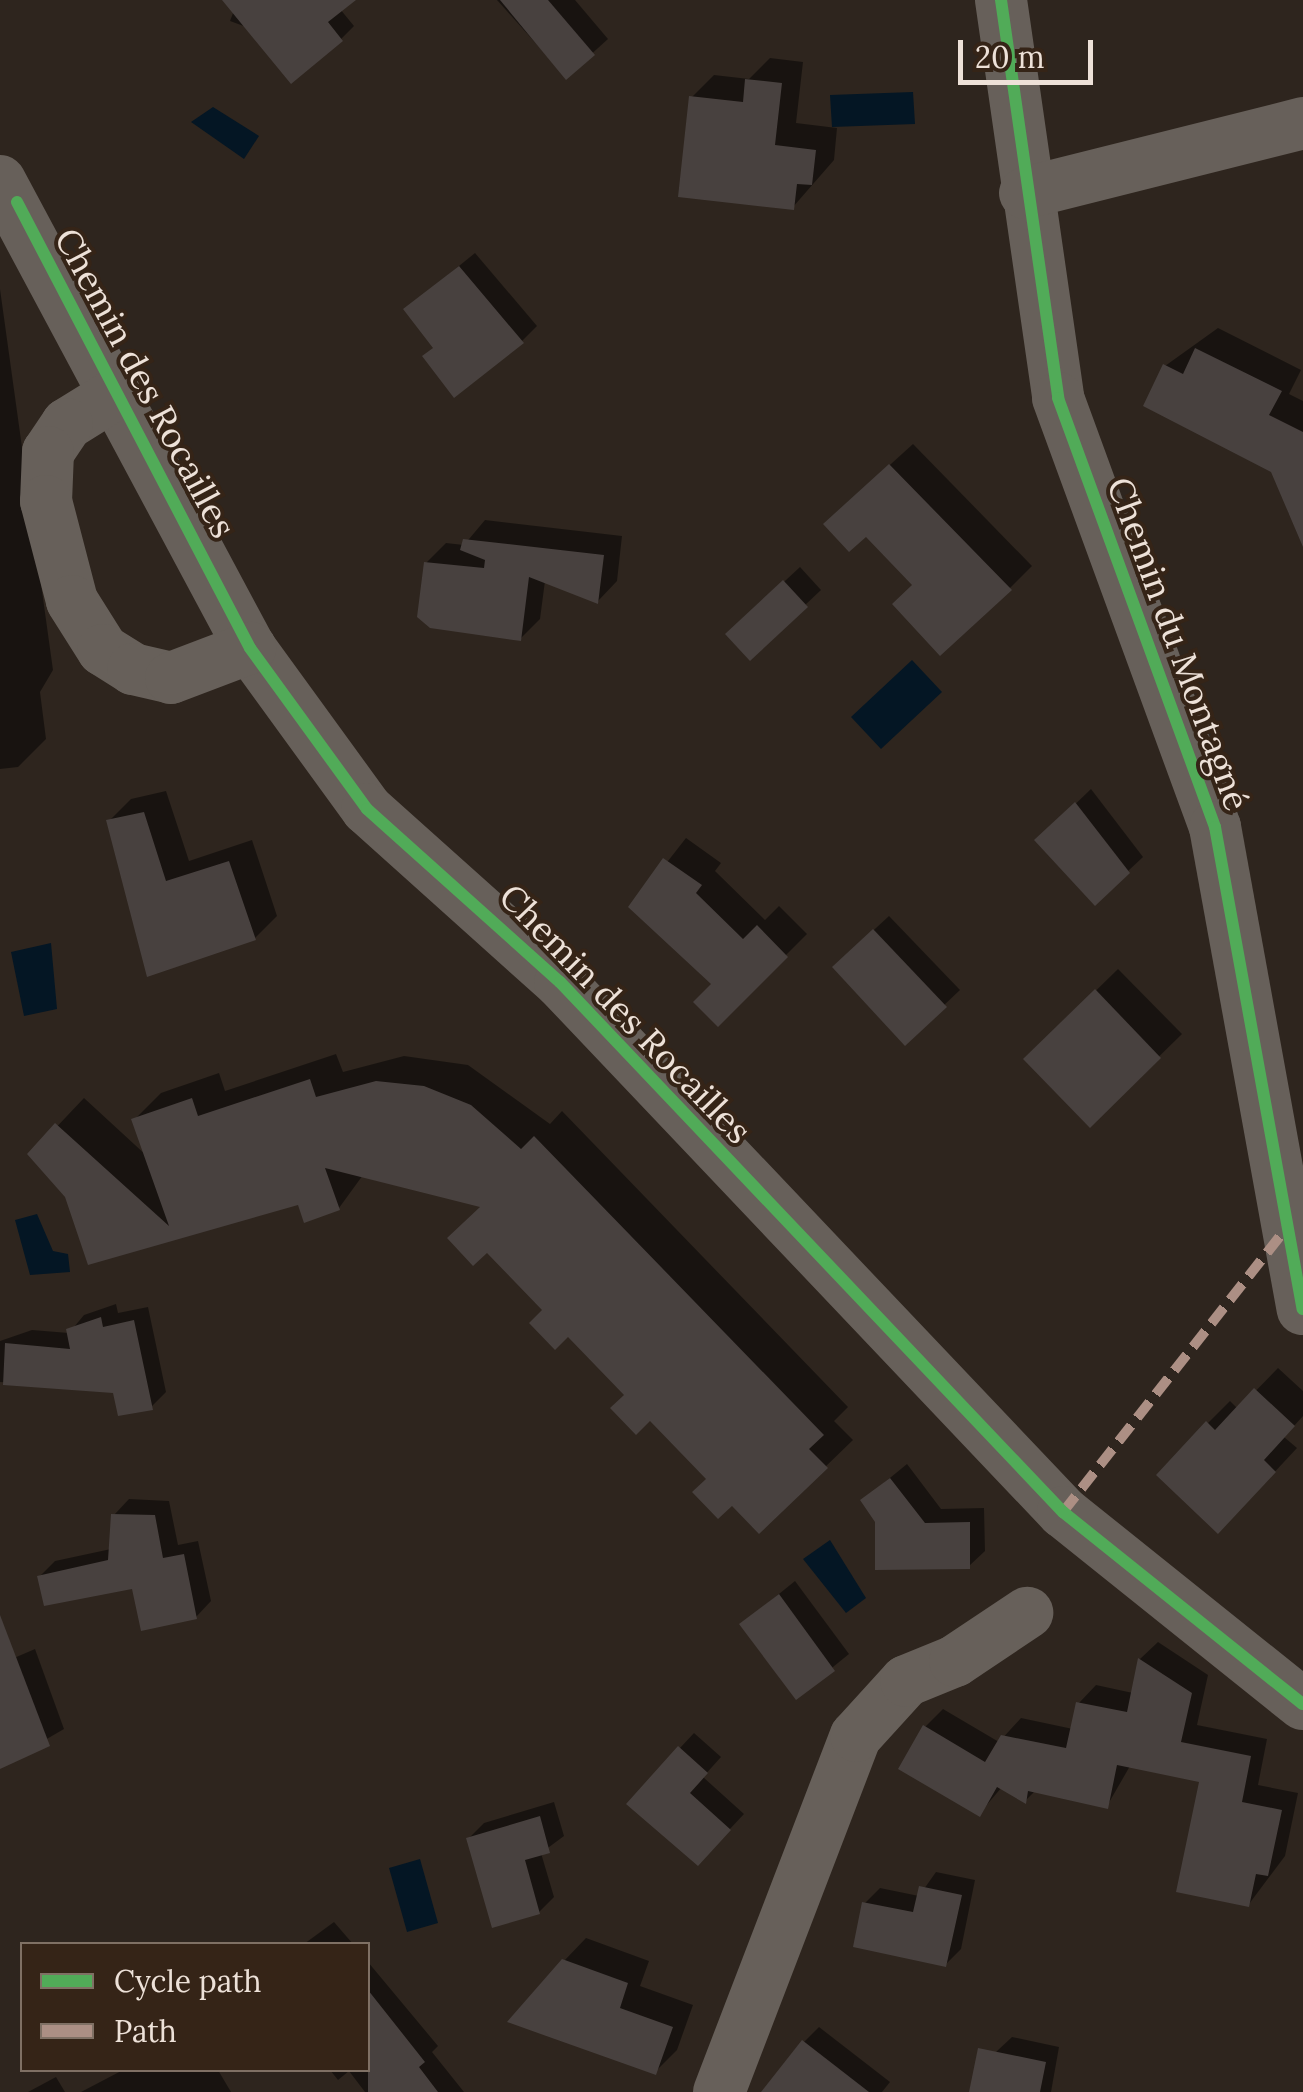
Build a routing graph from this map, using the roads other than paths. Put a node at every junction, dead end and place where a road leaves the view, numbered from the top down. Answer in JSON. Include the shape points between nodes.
{"nodes":[{"id":1,"x":1001,"y":0,"type":"edge"},
{"id":2,"x":1303,"y":123,"type":"edge"},
{"id":3,"x":0,"y":181,"type":"edge"},
{"id":4,"x":1026,"y":192,"type":"junction"},
{"id":5,"x":117,"y":393,"type":"junction"},
{"id":6,"x":250,"y":648,"type":"junction"},
{"id":7,"x":1303,"y":1309,"type":"edge"},
{"id":8,"x":1027,"y":1613,"type":"dead end"},
{"id":9,"x":1303,"y":1704,"type":"edge"},
{"id":10,"x":719,"y":2092,"type":"edge"}],
"edges":[{"from":1,"to":4,"type":"street","name":"Chemin du Montagné"},
{"from":2,"to":4,"type":"street"},
{"from":3,"to":5,"type":"street","name":"Chemin des Rocailles"},
{"from":4,"to":7,"type":"street","name":"Chemin du Montagné","via":[[1058,398],[1215,827]]},
{"from":5,"to":6,"type":"street","name":"Chemin des Rocailles"},
{"from":5,"to":6,"type":"street","via":[[67,424],[48,452],[46,501],[72,602],[103,650],[133,669],[171,678]]},
{"from":6,"to":9,"type":"street","name":"Chemin des Rocailles","via":[[367,808],[560,982],[1063,1512]]},
{"from":8,"to":10,"type":"street","via":[[955,1662],[906,1682],[856,1736]]}]}
